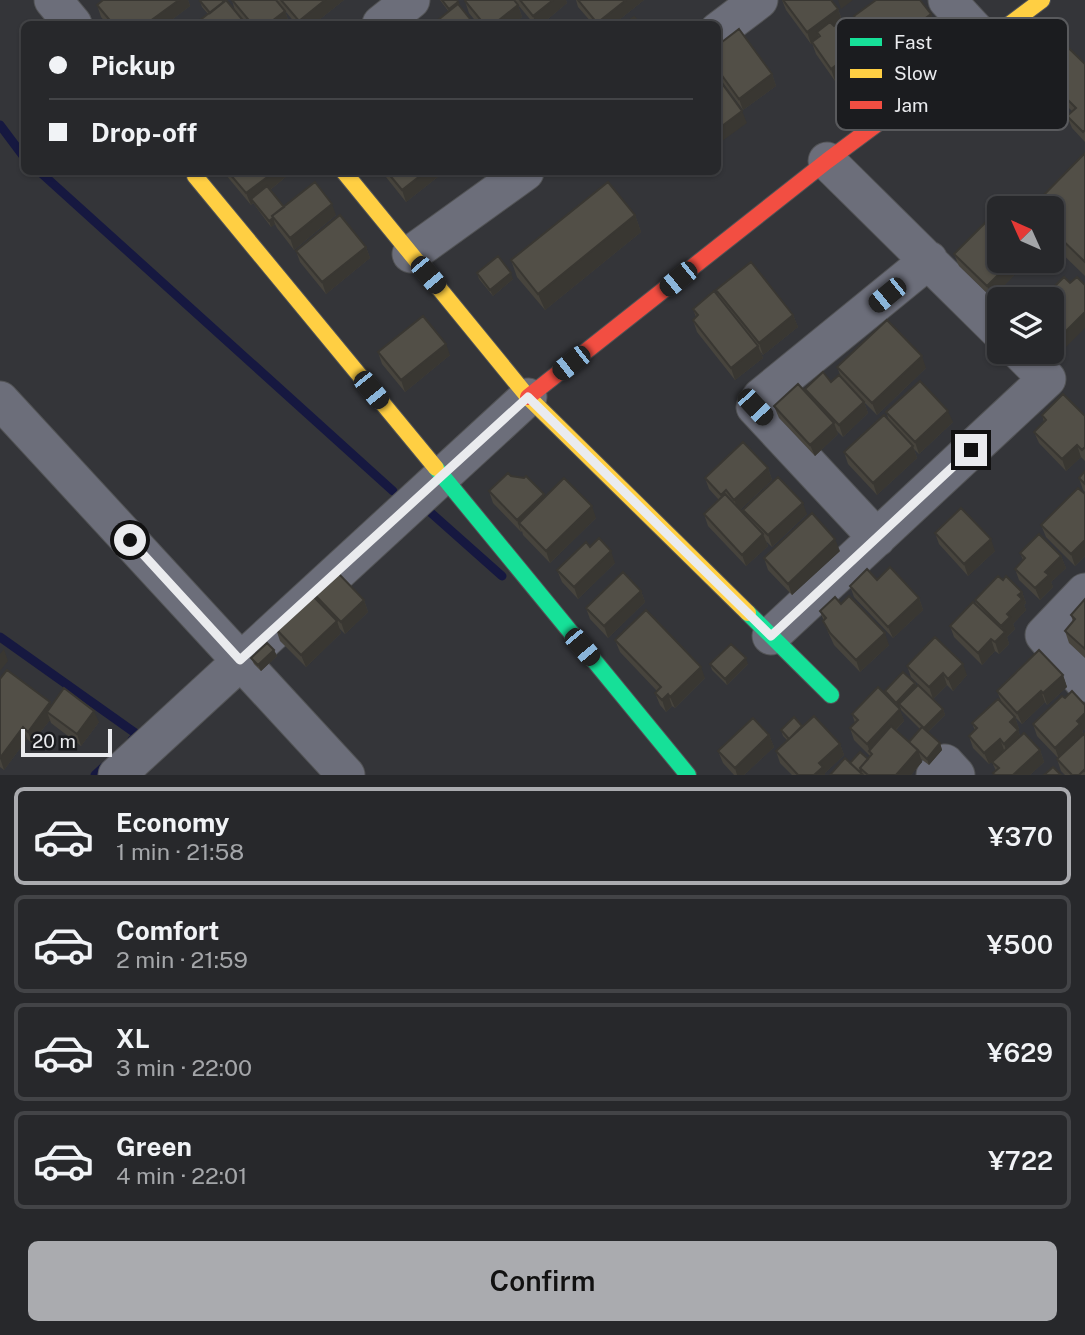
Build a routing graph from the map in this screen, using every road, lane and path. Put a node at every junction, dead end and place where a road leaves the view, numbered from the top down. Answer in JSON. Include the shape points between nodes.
{"nodes":[{"id":1,"x":411,"y":0,"type":"edge"},
{"id":2,"x":947,"y":0,"type":"edge"},
{"id":3,"x":1042,"y":0,"type":"edge"},
{"id":4,"x":750,"y":3,"type":"edge"},
{"id":5,"x":964,"y":18,"type":"edge"},
{"id":6,"x":1018,"y":18,"type":"edge"},
{"id":7,"x":385,"y":21,"type":"edge"},
{"id":8,"x":721,"y":28,"type":"edge"},
{"id":9,"x":868,"y":130,"type":"edge"},
{"id":10,"x":827,"y":161,"type":"junction"},
{"id":11,"x":198,"y":175,"type":"edge"},
{"id":12,"x":346,"y":175,"type":"edge"},
{"id":13,"x":521,"y":175,"type":"edge"},
{"id":14,"x":411,"y":254,"type":"junction"},
{"id":15,"x":929,"y":260,"type":"junction"},
{"id":16,"x":987,"y":319,"type":"edge"},
{"id":17,"x":1032,"y":364,"type":"edge"},
{"id":18,"x":528,"y":397,"type":"junction"},
{"id":19,"x":0,"y":400,"type":"edge"},
{"id":20,"x":441,"y":476,"type":"junction"},
{"id":21,"x":877,"y":538,"type":"junction"},
{"id":22,"x":1085,"y":592,"type":"edge"},
{"id":23,"x":771,"y":636,"type":"junction"},
{"id":24,"x":240,"y":660,"type":"junction"},
{"id":25,"x":1085,"y":683,"type":"edge"},
{"id":26,"x":831,"y":695,"type":"dead end"},
{"id":27,"x":117,"y":775,"type":"edge"},
{"id":28,"x":346,"y":775,"type":"edge"},
{"id":29,"x":688,"y":775,"type":"edge"},
{"id":30,"x":935,"y":775,"type":"edge"},
{"id":31,"x":956,"y":775,"type":"edge"}],
"edges":[{"from":1,"to":7,"type":"street"},
{"from":2,"to":5,"type":"street"},
{"from":3,"to":6,"type":"street"},
{"from":4,"to":8,"type":"street"},
{"from":9,"to":10,"type":"street"},
{"from":10,"to":15,"type":"street"},
{"from":10,"to":18,"type":"street"},
{"from":11,"to":20,"type":"street"},
{"from":12,"to":14,"type":"street"},
{"from":13,"to":14,"type":"street"},
{"from":14,"to":18,"type":"street"},
{"from":15,"to":16,"type":"street"},
{"from":15,"to":21,"type":"street","via":[[761,397],[755,407]]},
{"from":17,"to":21,"type":"street","via":[[1047,379]]},
{"from":18,"to":20,"type":"street"},
{"from":18,"to":23,"type":"street"},
{"from":19,"to":24,"type":"street"},
{"from":20,"to":24,"type":"street"},
{"from":20,"to":29,"type":"street"},
{"from":21,"to":23,"type":"street"},
{"from":22,"to":25,"type":"street","via":[[1044,635]]},
{"from":23,"to":26,"type":"street"},
{"from":24,"to":27,"type":"street"},
{"from":24,"to":28,"type":"street"},
{"from":30,"to":31,"type":"street","via":[[945,763]]}]}
